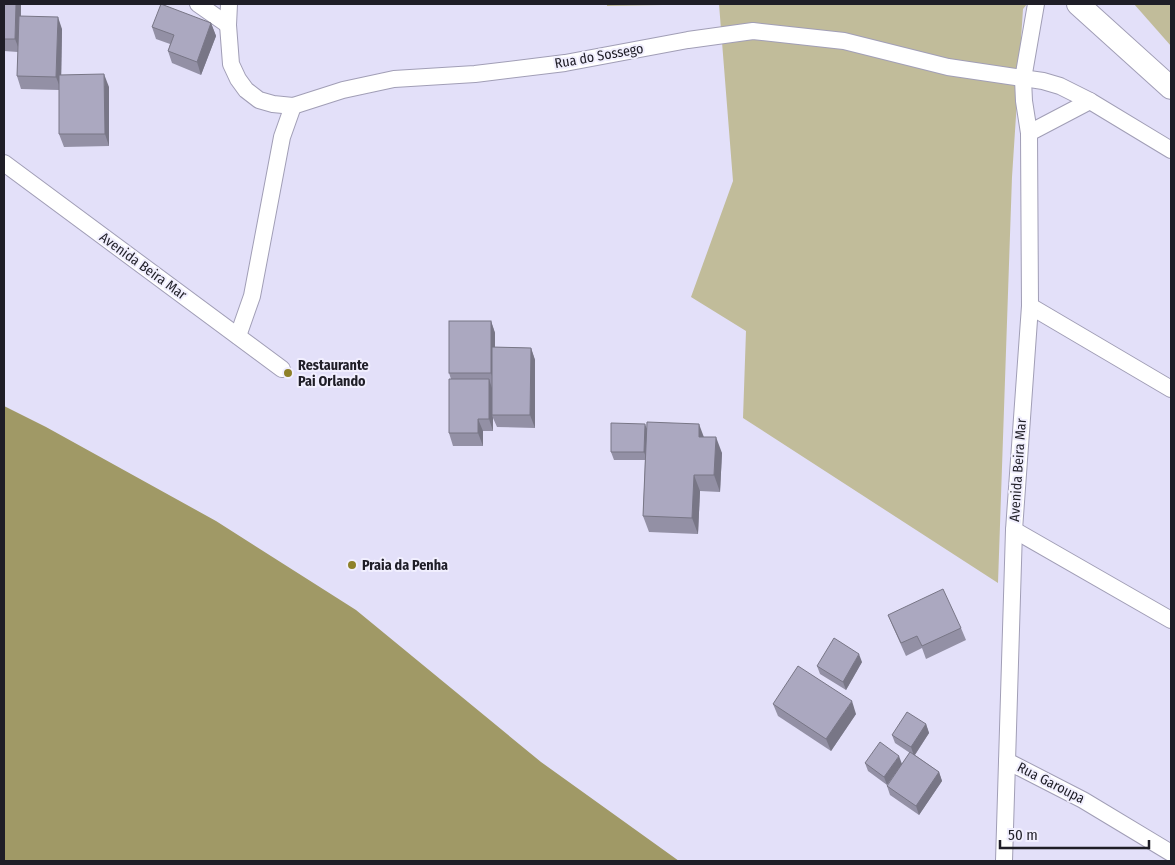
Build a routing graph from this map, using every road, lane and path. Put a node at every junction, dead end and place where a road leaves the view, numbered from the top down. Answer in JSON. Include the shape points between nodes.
{"nodes":[{"id":1,"x":198,"y":4,"type":"edge"},
{"id":2,"x":229,"y":4,"type":"edge"},
{"id":3,"x":1036,"y":4,"type":"edge"},
{"id":4,"x":1078,"y":4,"type":"edge"},
{"id":5,"x":228,"y":25,"type":"junction"},
{"id":6,"x":1023,"y":79,"type":"junction"},
{"id":7,"x":1171,"y":88,"type":"edge"},
{"id":8,"x":1090,"y":101,"type":"junction"},
{"id":9,"x":293,"y":106,"type":"junction"},
{"id":10,"x":1029,"y":133,"type":"junction"},
{"id":11,"x":1171,"y":150,"type":"edge"},
{"id":12,"x":4,"y":163,"type":"edge"},
{"id":13,"x":1030,"y":306,"type":"junction"},
{"id":14,"x":238,"y":336,"type":"junction"},
{"id":15,"x":282,"y":369,"type":"dead end"},
{"id":16,"x":1171,"y":390,"type":"edge"},
{"id":17,"x":1014,"y":530,"type":"junction"},
{"id":18,"x":1171,"y":620,"type":"edge"},
{"id":19,"x":1007,"y":761,"type":"junction"},
{"id":20,"x":1171,"y":853,"type":"edge"},
{"id":21,"x":1004,"y":861,"type":"edge"}],
"edges":[{"from":1,"to":5,"type":"street"},
{"from":2,"to":5,"type":"street","name":"Rua do Sossego"},
{"from":3,"to":6,"type":"street","name":"Avenida Beira Mar"},
{"from":4,"to":7,"type":"street"},
{"from":5,"to":9,"type":"street","name":"Rua do Sossego","via":[[231,64],[246,90],[259,100]]},
{"from":6,"to":8,"type":"street","name":"Rua do Sossego","via":[[1060,86]]},
{"from":6,"to":9,"type":"street","name":"Rua do Sossego","via":[[948,67],[844,40],[753,31],[565,63],[394,80],[343,90]]},
{"from":6,"to":10,"type":"street","name":"Avenida Beira Mar"},
{"from":8,"to":10,"type":"street"},
{"from":8,"to":11,"type":"street","name":"Rua do Sossego"},
{"from":9,"to":14,"type":"street","via":[[282,137],[252,296]]},
{"from":10,"to":13,"type":"street","name":"Avenida Beira Mar"},
{"from":12,"to":14,"type":"street","name":"Avenida Beira Mar"},
{"from":13,"to":16,"type":"street"},
{"from":13,"to":17,"type":"street","name":"Avenida Beira Mar"},
{"from":14,"to":15,"type":"street","name":"Avenida Beira Mar"},
{"from":17,"to":18,"type":"street"},
{"from":17,"to":19,"type":"street","name":"Avenida Beira Mar"},
{"from":19,"to":20,"type":"street","name":"Rua Garoupa","via":[[1083,800]]},
{"from":19,"to":21,"type":"street","name":"Avenida Beira Mar"}]}
